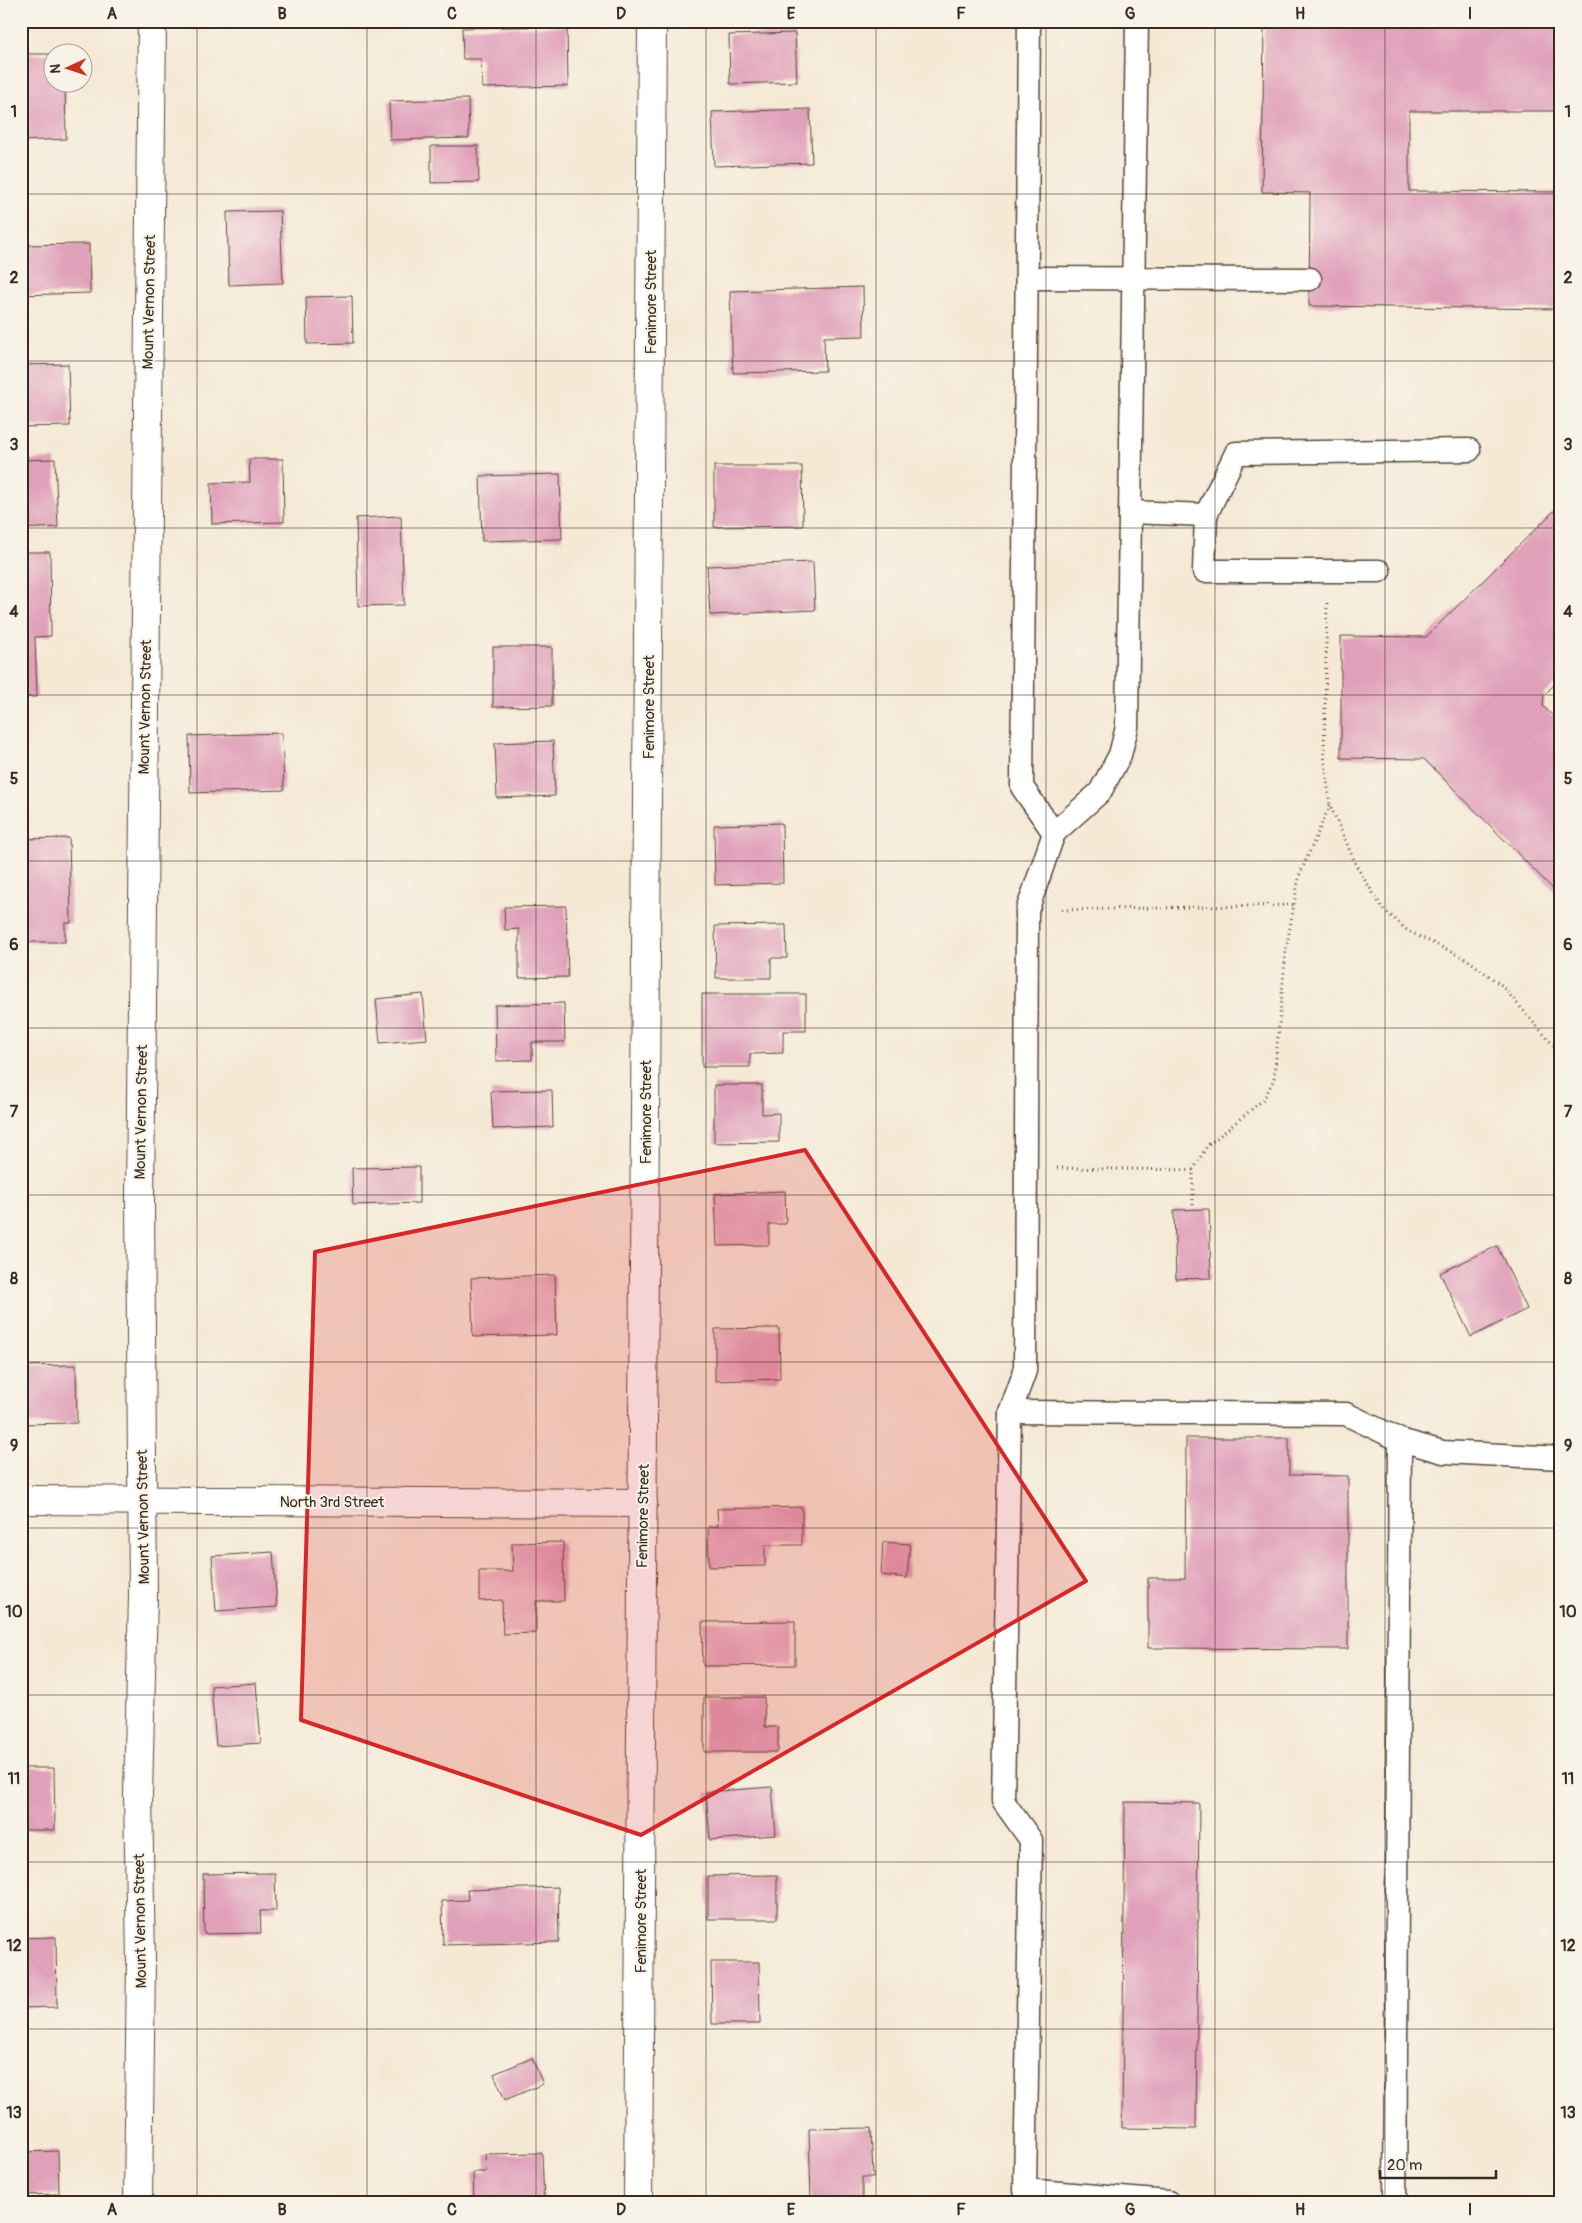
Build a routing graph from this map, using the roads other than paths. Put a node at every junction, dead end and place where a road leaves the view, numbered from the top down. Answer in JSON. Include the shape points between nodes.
{"nodes":[{"id":1,"x":152,"y":21,"type":"edge"},
{"id":2,"x":652,"y":21,"type":"edge"},
{"id":3,"x":1029,"y":21,"type":"edge"},
{"id":4,"x":1137,"y":21,"type":"edge"},
{"id":5,"x":1027,"y":278,"type":"junction"},
{"id":6,"x":1133,"y":279,"type":"junction"},
{"id":7,"x":1310,"y":279,"type":"dead end"},
{"id":8,"x":1468,"y":450,"type":"dead end"},
{"id":9,"x":1130,"y":512,"type":"junction"},
{"id":10,"x":1206,"y":515,"type":"junction"},
{"id":11,"x":1380,"y":571,"type":"dead end"},
{"id":12,"x":1054,"y":833,"type":"junction"},
{"id":13,"x":1010,"y":1412,"type":"junction"},
{"id":14,"x":1400,"y":1440,"type":"junction"},
{"id":15,"x":1561,"y":1458,"type":"edge"},
{"id":16,"x":21,"y":1500,"type":"edge"},
{"id":17,"x":142,"y":1500,"type":"junction"},
{"id":18,"x":643,"y":1504,"type":"junction"},
{"id":19,"x":138,"y":2202,"type":"edge"},
{"id":20,"x":638,"y":2202,"type":"edge"},
{"id":21,"x":1168,"y":2202,"type":"edge"},
{"id":22,"x":1395,"y":2202,"type":"edge"}],
"edges":[{"from":1,"to":17,"type":"street","name":"Mount Vernon Street","via":[[140,1181]]},
{"from":2,"to":18,"type":"street","name":"Fenimore Street"},
{"from":3,"to":5,"type":"lane"},
{"from":4,"to":6,"type":"lane"},
{"from":5,"to":6,"type":"lane"},
{"from":5,"to":12,"type":"lane","via":[[1022,788]]},
{"from":6,"to":7,"type":"lane"},
{"from":6,"to":9,"type":"lane"},
{"from":8,"to":10,"type":"lane","via":[[1236,453]]},
{"from":9,"to":10,"type":"lane"},
{"from":9,"to":12,"type":"lane","via":[[1127,727],[1120,755],[1100,792]]},
{"from":10,"to":11,"type":"lane","via":[[1204,571]]},
{"from":12,"to":13,"type":"lane","via":[[1027,911],[1025,1371]]},
{"from":13,"to":14,"type":"lane","via":[[1346,1414]]},
{"from":13,"to":21,"type":"lane","via":[[1003,1801],[1031,1840],[1025,2190]]},
{"from":14,"to":15,"type":"lane","via":[[1442,1452]]},
{"from":14,"to":22,"type":"lane"},
{"from":16,"to":17,"type":"street","name":"North 3rd Street"},
{"from":17,"to":18,"type":"street","name":"North 3rd Street"},
{"from":17,"to":19,"type":"street","name":"Mount Vernon Street"},
{"from":18,"to":20,"type":"street","name":"Fenimore Street"}]}
